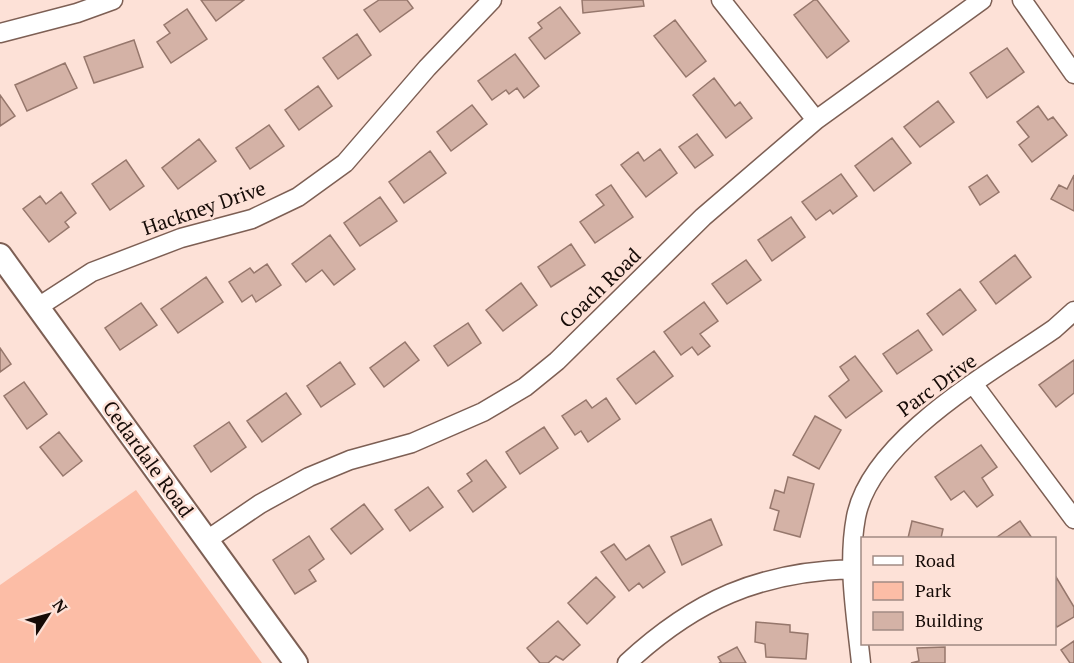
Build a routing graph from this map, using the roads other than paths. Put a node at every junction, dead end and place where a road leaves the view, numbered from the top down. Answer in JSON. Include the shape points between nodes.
{"nodes":[{"id":1,"x":113,"y":0,"type":"edge"},
{"id":2,"x":492,"y":0,"type":"edge"},
{"id":3,"x":721,"y":0,"type":"edge"},
{"id":4,"x":982,"y":0,"type":"edge"},
{"id":5,"x":1022,"y":0,"type":"edge"},
{"id":6,"x":0,"y":33,"type":"edge"},
{"id":7,"x":1074,"y":74,"type":"edge"},
{"id":8,"x":816,"y":120,"type":"junction"},
{"id":9,"x":0,"y":255,"type":"edge"},
{"id":10,"x":38,"y":307,"type":"junction"},
{"id":11,"x":1074,"y":311,"type":"edge"},
{"id":12,"x":974,"y":385,"type":"junction"},
{"id":13,"x":1074,"y":519,"type":"edge"},
{"id":14,"x":207,"y":540,"type":"junction"},
{"id":15,"x":852,"y":569,"type":"junction"},
{"id":16,"x":296,"y":663,"type":"edge"},
{"id":17,"x":627,"y":663,"type":"edge"},
{"id":18,"x":861,"y":663,"type":"edge"}],
"edges":[{"from":1,"to":6,"type":"street"},
{"from":2,"to":10,"type":"street","name":"Hackney Drive","via":[[345,163],[298,197],[252,219],[181,238],[92,272]]},
{"from":3,"to":8,"type":"street"},
{"from":4,"to":8,"type":"street","name":"Coach Road"},
{"from":5,"to":7,"type":"street"},
{"from":8,"to":14,"type":"street","name":"Coach Road","via":[[703,217],[565,353],[525,387],[483,412],[412,442],[309,477]]},
{"from":9,"to":10,"type":"street","name":"Cedardale Road"},
{"from":10,"to":14,"type":"street","name":"Cedardale Road"},
{"from":11,"to":12,"type":"street","name":"Parc Drive"},
{"from":12,"to":13,"type":"street"},
{"from":12,"to":15,"type":"street","name":"Parc Drive","via":[[909,431],[875,472],[856,515]]},
{"from":14,"to":16,"type":"street","name":"Cedardale Road"},
{"from":15,"to":17,"type":"street","via":[[809,571],[764,581],[711,601],[660,632]]},
{"from":15,"to":18,"type":"street","name":"Parc Drive"}]}
